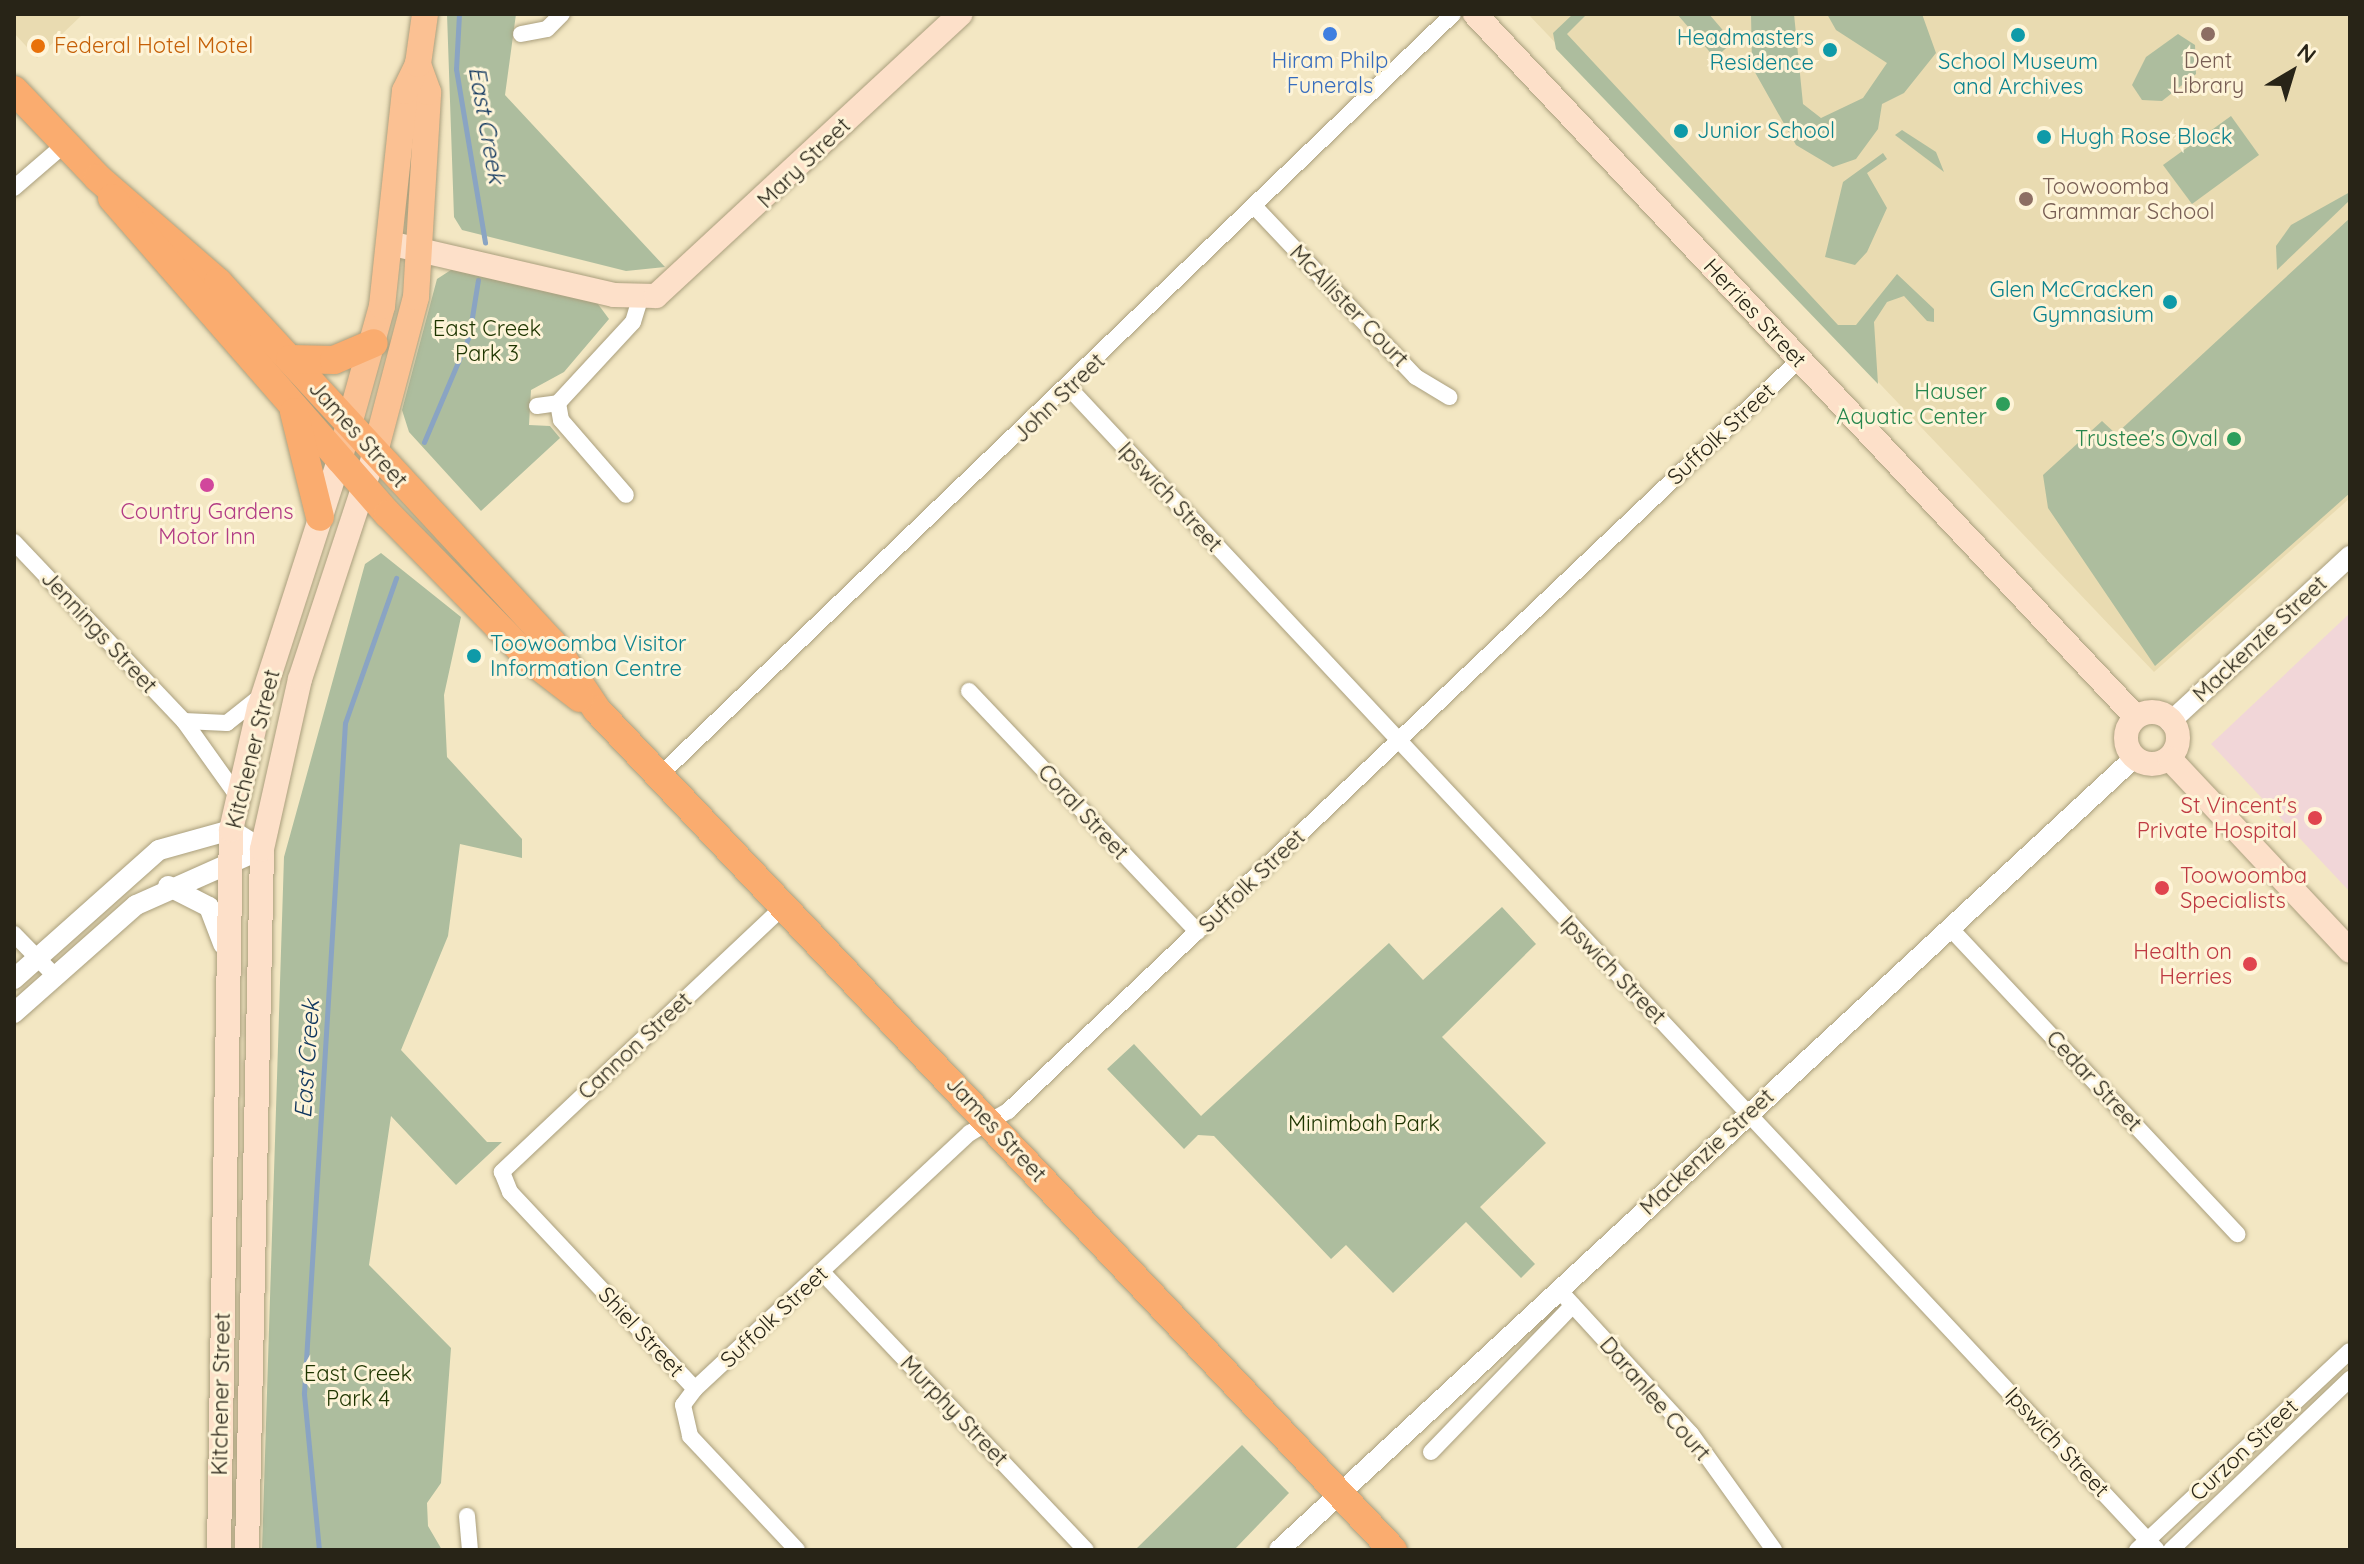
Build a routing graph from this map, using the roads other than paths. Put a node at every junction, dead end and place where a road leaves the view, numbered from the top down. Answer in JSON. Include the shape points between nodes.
{"nodes":[{"id":1,"x":425,"y":14,"type":"edge"},
{"id":2,"x":562,"y":14,"type":"edge"},
{"id":3,"x":960,"y":14,"type":"edge"},
{"id":4,"x":1453,"y":14,"type":"edge"},
{"id":5,"x":1475,"y":14,"type":"edge"},
{"id":6,"x":521,"y":34,"type":"dead end"},
{"id":7,"x":418,"y":64,"type":"junction"},
{"id":8,"x":14,"y":90,"type":"edge"},
{"id":9,"x":65,"y":144,"type":"junction"},
{"id":10,"x":98,"y":178,"type":"junction"},
{"id":11,"x":14,"y":188,"type":"edge"},
{"id":12,"x":1255,"y":207,"type":"junction"},
{"id":13,"x":389,"y":243,"type":"junction"},
{"id":14,"x":422,"y":246,"type":"junction"},
{"id":15,"x":640,"y":299,"type":"junction"},
{"id":16,"x":374,"y":343,"type":"junction"},
{"id":17,"x":290,"y":359,"type":"junction"},
{"id":18,"x":1799,"y":360,"type":"junction"},
{"id":19,"x":1070,"y":389,"type":"junction"},
{"id":20,"x":1449,"y":397,"type":"dead end"},
{"id":21,"x":558,"y":403,"type":"junction"},
{"id":22,"x":537,"y":406,"type":"dead end"},
{"id":23,"x":294,"y":411,"type":"junction"},
{"id":24,"x":350,"y":424,"type":"junction"},
{"id":25,"x":375,"y":452,"type":"junction"},
{"id":26,"x":339,"y":460,"type":"junction"},
{"id":27,"x":364,"y":487,"type":"junction"},
{"id":28,"x":626,"y":495,"type":"dead end"},
{"id":29,"x":320,"y":517,"type":"junction"},
{"id":30,"x":14,"y":542,"type":"edge"},
{"id":31,"x":2350,"y":556,"type":"edge"},
{"id":32,"x":969,"y":691,"type":"dead end"},
{"id":33,"x":264,"y":693,"type":"junction"},
{"id":34,"x":597,"y":710,"type":"junction"},
{"id":35,"x":2135,"y":716,"type":"junction"},
{"id":36,"x":184,"y":721,"type":"junction"},
{"id":37,"x":2170,"y":722,"type":"junction"},
{"id":38,"x":1397,"y":739,"type":"junction"},
{"id":39,"x":2136,"y":756,"type":"junction"},
{"id":40,"x":2170,"y":759,"type":"junction"},
{"id":41,"x":659,"y":776,"type":"junction"},
{"id":42,"x":239,"y":798,"type":"junction"},
{"id":43,"x":231,"y":830,"type":"junction"},
{"id":44,"x":262,"y":849,"type":"junction"},
{"id":45,"x":230,"y":868,"type":"junction"},
{"id":46,"x":168,"y":886,"type":"junction"},
{"id":47,"x":784,"y":906,"type":"junction"},
{"id":48,"x":1950,"y":928,"type":"junction"},
{"id":49,"x":1198,"y":932,"type":"junction"},
{"id":50,"x":14,"y":934,"type":"edge"},
{"id":51,"x":2350,"y":951,"type":"edge"},
{"id":52,"x":226,"y":956,"type":"junction"},
{"id":53,"x":36,"y":957,"type":"junction"},
{"id":54,"x":54,"y":975,"type":"junction"},
{"id":55,"x":14,"y":979,"type":"edge"},
{"id":56,"x":14,"y":1013,"type":"edge"},
{"id":57,"x":1749,"y":1112,"type":"junction"},
{"id":58,"x":989,"y":1122,"type":"junction"},
{"id":59,"x":224,"y":1134,"type":"junction"},
{"id":60,"x":253,"y":1135,"type":"junction"},
{"id":61,"x":510,"y":1192,"type":"joint"},
{"id":62,"x":2237,"y":1234,"type":"dead end"},
{"id":63,"x":822,"y":1272,"type":"junction"},
{"id":64,"x":1566,"y":1298,"type":"junction"},
{"id":65,"x":2349,"y":1354,"type":"edge"},
{"id":66,"x":2350,"y":1379,"type":"edge"},
{"id":67,"x":695,"y":1389,"type":"junction"},
{"id":68,"x":1431,"y":1452,"type":"dead end"},
{"id":69,"x":1338,"y":1493,"type":"junction"},
{"id":70,"x":467,"y":1516,"type":"dead end"},
{"id":71,"x":2147,"y":1547,"type":"edge"},
{"id":72,"x":219,"y":1550,"type":"edge"},
{"id":73,"x":247,"y":1550,"type":"edge"},
{"id":74,"x":470,"y":1550,"type":"edge"},
{"id":75,"x":797,"y":1550,"type":"edge"},
{"id":76,"x":1086,"y":1550,"type":"edge"},
{"id":77,"x":1279,"y":1550,"type":"edge"},
{"id":78,"x":1393,"y":1550,"type":"edge"},
{"id":79,"x":1774,"y":1550,"type":"edge"},
{"id":80,"x":2171,"y":1550,"type":"edge"}],
"edges":[{"from":1,"to":7,"type":"main road","name":"Kitchener Street"},
{"from":2,"to":6,"type":"street","via":[[547,29]]},
{"from":3,"to":15,"type":"main road","name":"Mary Street","via":[[694,268],[670,289]]},
{"from":4,"to":12,"type":"street","name":"John Street"},
{"from":5,"to":18,"type":"main road","name":"Herries Street"},
{"from":7,"to":13,"type":"main road","name":"Kitchener Street","via":[[405,91]]},
{"from":7,"to":14,"type":"main road","name":"Kitchener Street","via":[[428,92]]},
{"from":8,"to":9,"type":"highway","name":"James Street"},
{"from":9,"to":10,"type":"highway","name":"James Street"},
{"from":9,"to":11,"type":"street"},
{"from":10,"to":17,"type":"highway","name":"James Street","via":[[162,228]]},
{"from":10,"to":23,"type":"highway","name":"James Street","via":[[136,234]]},
{"from":12,"to":19,"type":"street","name":"John Street"},
{"from":12,"to":20,"type":"street","name":"McAllister Court","via":[[1416,377]]},
{"from":13,"to":14,"type":"main road"},
{"from":13,"to":16,"type":"main road","name":"Kitchener Street"},
{"from":14,"to":15,"type":"main road"},
{"from":14,"to":25,"type":"main road","name":"Kitchener Street","via":[[412,319]]},
{"from":15,"to":21,"type":"street","via":[[633,322]]},
{"from":16,"to":17,"type":"highway","via":[[334,360]]},
{"from":16,"to":24,"type":"main road","name":"Kitchener Street"},
{"from":17,"to":24,"type":"highway","name":"James Street"},
{"from":18,"to":35,"type":"main road","name":"Herries Street"},
{"from":18,"to":38,"type":"street","name":"Suffolk Street"},
{"from":19,"to":38,"type":"street","name":"Ipswich Street"},
{"from":19,"to":41,"type":"street","name":"John Street"},
{"from":21,"to":22,"type":"street"},
{"from":21,"to":28,"type":"street","via":[[561,420]]},
{"from":23,"to":26,"type":"highway","name":"James Street"},
{"from":23,"to":29,"type":"highway"},
{"from":24,"to":25,"type":"highway","name":"James Street"},
{"from":24,"to":26,"type":"main road","name":"Kitchener Street"},
{"from":25,"to":27,"type":"main road","name":"Kitchener Street"},
{"from":25,"to":34,"type":"highway","name":"James Street","via":[[553,644]]},
{"from":26,"to":27,"type":"highway","name":"James Street"},
{"from":26,"to":29,"type":"main road","name":"Kitchener Street"},
{"from":27,"to":34,"type":"highway","name":"James Street","via":[[533,662]]},
{"from":27,"to":44,"type":"main road","name":"Kitchener Street","via":[[300,679]]},
{"from":29,"to":33,"type":"main road","name":"Kitchener Street"},
{"from":30,"to":36,"type":"street","name":"Jennings Street"},
{"from":31,"to":37,"type":"street","name":"Mackenzie Street"},
{"from":32,"to":49,"type":"street","name":"Coral Street"},
{"from":33,"to":36,"type":"street","via":[[227,723]]},
{"from":33,"to":42,"type":"main road","name":"Kitchener Street"},
{"from":34,"to":41,"type":"highway","name":"James Street"},
{"from":35,"to":37,"type":"main road","via":[[2151,712]]},
{"from":35,"to":39,"type":"main road","via":[[2126,738]]},
{"from":36,"to":42,"type":"street","name":"Jennings Street"},
{"from":37,"to":40,"type":"main road","via":[[2179,742]]},
{"from":38,"to":49,"type":"street","name":"Suffolk Street"},
{"from":38,"to":57,"type":"street","name":"Ipswich Street"},
{"from":39,"to":40,"type":"main road","via":[[2155,764]]},
{"from":39,"to":48,"type":"street","name":"Mackenzie Street"},
{"from":40,"to":51,"type":"main road"},
{"from":41,"to":47,"type":"highway","name":"James Street"},
{"from":42,"to":43,"type":"main road","name":"Kitchener Street"},
{"from":43,"to":44,"type":"street"},
{"from":43,"to":45,"type":"main road","name":"Kitchener Street"},
{"from":43,"to":53,"type":"street","via":[[182,840],[131,868]]},
{"from":44,"to":45,"type":"street"},
{"from":44,"to":60,"type":"main road","name":"Kitchener Street"},
{"from":45,"to":46,"type":"street"},
{"from":45,"to":52,"type":"main road","name":"Kitchener Street"},
{"from":46,"to":52,"type":"street","via":[[209,907]]},
{"from":46,"to":54,"type":"street"},
{"from":47,"to":58,"type":"highway","name":"James Street"},
{"from":47,"to":61,"type":"street","name":"Cannon Street","via":[[502,1172]]},
{"from":48,"to":57,"type":"street","name":"Mackenzie Street"},
{"from":48,"to":62,"type":"street","name":"Cedar Street"},
{"from":49,"to":58,"type":"street","name":"Suffolk Street"},
{"from":50,"to":53,"type":"street"},
{"from":52,"to":59,"type":"main road","name":"Kitchener Street"},
{"from":53,"to":54,"type":"street"},
{"from":53,"to":55,"type":"street"},
{"from":54,"to":56,"type":"street"},
{"from":57,"to":64,"type":"street","name":"Mackenzie Street"},
{"from":57,"to":71,"type":"street","name":"Ipswich Street"},
{"from":58,"to":63,"type":"street","name":"Suffolk Street"},
{"from":58,"to":69,"type":"highway","name":"James Street"},
{"from":59,"to":60,"type":"street"},
{"from":59,"to":72,"type":"main road","name":"Kitchener Street"},
{"from":60,"to":73,"type":"main road","name":"Kitchener Street"},
{"from":61,"to":67,"type":"street","name":"Shiel Street"},
{"from":63,"to":67,"type":"street","name":"Suffolk Street"},
{"from":63,"to":76,"type":"street","name":"Murphy Street"},
{"from":64,"to":68,"type":"street","name":"Mackenzie Street"},
{"from":64,"to":69,"type":"street","name":"Mackenzie Street"},
{"from":64,"to":79,"type":"street","name":"Daranlee Court","via":[[1691,1434]]},
{"from":65,"to":71,"type":"street","name":"Curzon Street"},
{"from":66,"to":80,"type":"street","name":"Curzon Street"},
{"from":67,"to":75,"type":"street","name":"Shiel Street","via":[[683,1405],[690,1436]]},
{"from":69,"to":77,"type":"street","name":"Mackenzie Street"},
{"from":69,"to":78,"type":"highway","name":"James Street"},
{"from":70,"to":74,"type":"street"}]}
